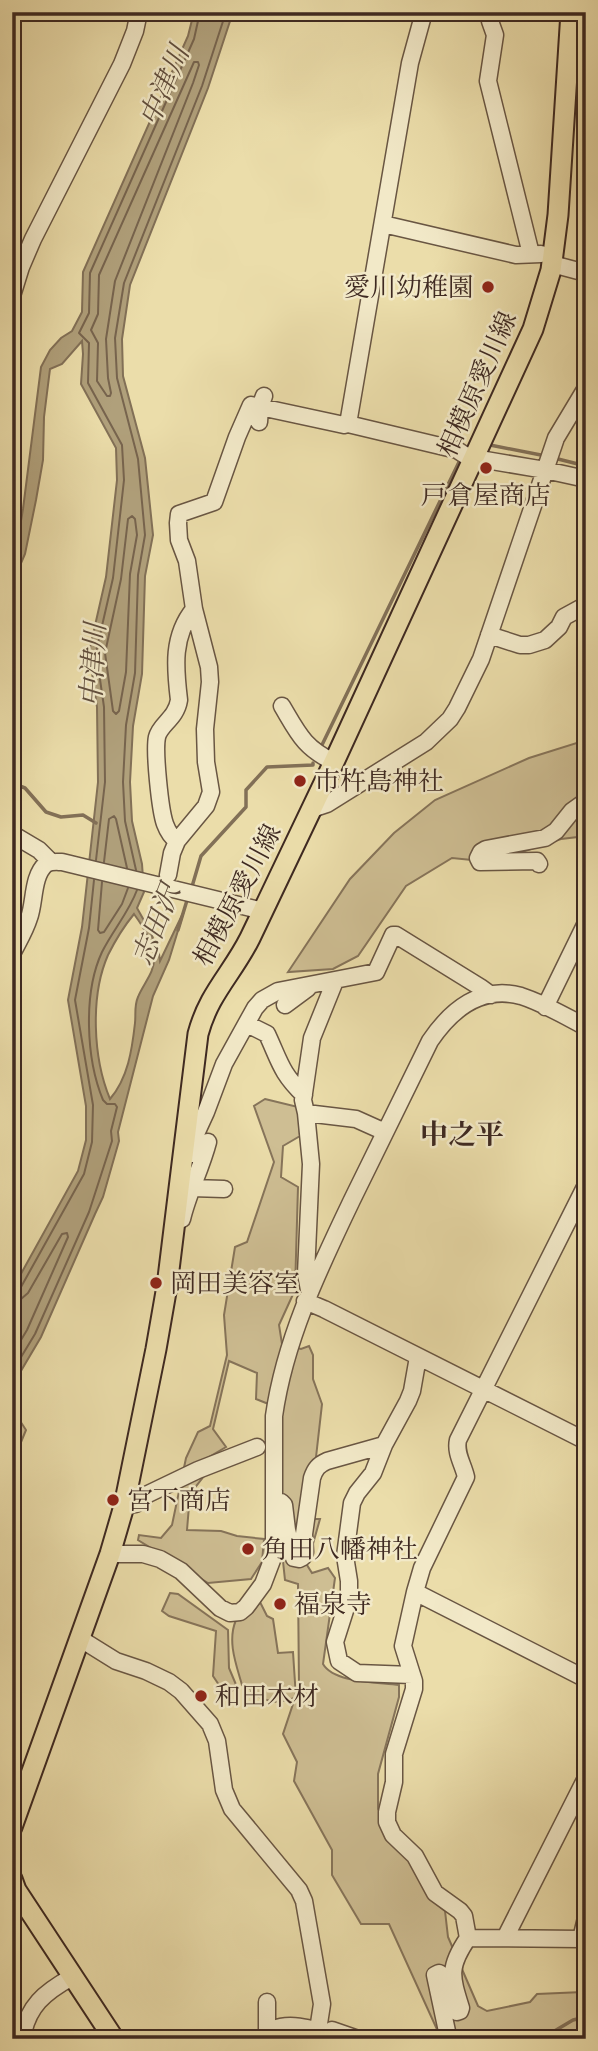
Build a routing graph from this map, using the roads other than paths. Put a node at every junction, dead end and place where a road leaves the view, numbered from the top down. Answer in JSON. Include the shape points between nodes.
{"nodes":[{"id":1,"x":139,"y":12,"type":"edge"},
{"id":2,"x":424,"y":12,"type":"edge"},
{"id":3,"x":491,"y":12,"type":"edge"},
{"id":4,"x":571,"y":12,"type":"edge"},
{"id":5,"x":383,"y":224,"type":"junction"},
{"id":6,"x":531,"y":254,"type":"junction"},
{"id":7,"x":552,"y":259,"type":"junction"},
{"id":8,"x":586,"y":273,"type":"edge"},
{"id":9,"x":12,"y":296,"type":"edge"},
{"id":10,"x":586,"y":388,"type":"edge"},
{"id":11,"x":348,"y":424,"type":"junction"},
{"id":12,"x":474,"y":457,"type":"junction"},
{"id":13,"x":547,"y":461,"type":"junction"},
{"id":14,"x":586,"y":479,"type":"edge"},
{"id":15,"x":586,"y":606,"type":"edge"},
{"id":16,"x":194,"y":609,"type":"junction"},
{"id":17,"x":489,"y":635,"type":"junction"},
{"id":18,"x":282,"y":706,"type":"dead end"},
{"id":19,"x":334,"y":762,"type":"junction"},
{"id":20,"x":586,"y":801,"type":"edge"},
{"id":21,"x":312,"y":809,"type":"junction"},
{"id":22,"x":12,"y":834,"type":"edge"},
{"id":23,"x":177,"y":841,"type":"junction"},
{"id":24,"x":57,"y":862,"type":"junction"},
{"id":25,"x":539,"y":864,"type":"dead end"},
{"id":26,"x":168,"y":875,"type":"dead end"},
{"id":27,"x":256,"y":909,"type":"junction"},
{"id":28,"x":586,"y":923,"type":"edge"},
{"id":29,"x":12,"y":954,"type":"edge"},
{"id":30,"x":335,"y":981,"type":"junction"},
{"id":31,"x":310,"y":986,"type":"junction"},
{"id":32,"x":491,"y":995,"type":"junction"},
{"id":33,"x":285,"y":1005,"type":"dead end"},
{"id":34,"x":545,"y":1007,"type":"junction"},
{"id":35,"x":247,"y":1024,"type":"junction"},
{"id":36,"x":586,"y":1027,"type":"edge"},
{"id":37,"x":304,"y":1095,"type":"junction"},
{"id":38,"x":306,"y":1113,"type":"junction"},
{"id":39,"x":385,"y":1132,"type":"junction"},
{"id":40,"x":208,"y":1142,"type":"dead end"},
{"id":41,"x":181,"y":1167,"type":"junction"},
{"id":42,"x":586,"y":1185,"type":"edge"},
{"id":43,"x":191,"y":1188,"type":"junction"},
{"id":44,"x":224,"y":1189,"type":"dead end"},
{"id":45,"x":174,"y":1226,"type":"junction"},
{"id":46,"x":307,"y":1296,"type":"junction"},
{"id":47,"x":418,"y":1357,"type":"junction"},
{"id":48,"x":483,"y":1390,"type":"junction"},
{"id":49,"x":586,"y":1441,"type":"edge"},
{"id":50,"x":384,"y":1445,"type":"junction"},
{"id":51,"x":257,"y":1447,"type":"dead end"},
{"id":52,"x":275,"y":1502,"type":"junction"},
{"id":53,"x":124,"y":1506,"type":"junction"},
{"id":54,"x":110,"y":1553,"type":"junction"},
{"id":55,"x":415,"y":1592,"type":"junction"},
{"id":56,"x":79,"y":1638,"type":"junction"},
{"id":57,"x":412,"y":1675,"type":"junction"},
{"id":58,"x":586,"y":1679,"type":"edge"},
{"id":59,"x":586,"y":1778,"type":"edge"},
{"id":60,"x":12,"y":1827,"type":"edge"},
{"id":61,"x":12,"y":1879,"type":"edge"},
{"id":62,"x":586,"y":1918,"type":"edge"},
{"id":63,"x":468,"y":1938,"type":"junction"},
{"id":64,"x":505,"y":1938,"type":"junction"},
{"id":65,"x":72,"y":1977,"type":"junction"},
{"id":66,"x":267,"y":2002,"type":"dead end"},
{"id":67,"x":321,"y":2031,"type":"junction"},
{"id":68,"x":264,"y":2035,"type":"edge"},
{"id":69,"x":22,"y":2039,"type":"edge"},
{"id":70,"x":114,"y":2039,"type":"edge"},
{"id":71,"x":341,"y":2039,"type":"edge"},
{"id":72,"x":358,"y":2039,"type":"edge"},
{"id":73,"x":450,"y":2039,"type":"edge"}],
"edges":[{"from":1,"to":9,"type":"street","via":[[122,64],[33,239]]},
{"from":2,"to":5,"type":"street","via":[[410,63]]},
{"from":3,"to":6,"type":"street","via":[[495,35],[488,81]]},
{"from":4,"to":7,"type":"main road","name":"相模原愛川線"},
{"from":5,"to":6,"type":"street","via":[[516,255]]},
{"from":5,"to":11,"type":"street"},
{"from":6,"to":7,"type":"street"},
{"from":7,"to":8,"type":"street"},
{"from":7,"to":12,"type":"main road","name":"相模原愛川線","via":[[533,329]]},
{"from":10,"to":13,"type":"street"},
{"from":11,"to":12,"type":"street"},
{"from":11,"to":16,"type":"street","via":[[251,405],[214,502],[179,514],[179,540]]},
{"from":12,"to":13,"type":"street"},
{"from":12,"to":19,"type":"main road","name":"相模原愛川線"},
{"from":13,"to":14,"type":"street"},
{"from":13,"to":17,"type":"street"},
{"from":15,"to":17,"type":"street","via":[[564,617],[545,640],[529,645]]},
{"from":16,"to":23,"type":"street","via":[[209,667],[205,729],[211,792],[206,806]]},
{"from":16,"to":23,"type":"street","via":[[178,641],[178,708],[157,737],[164,821]]},
{"from":17,"to":21,"type":"street","via":[[457,708],[441,728],[412,753]]},
{"from":18,"to":19,"type":"street","via":[[309,747]]},
{"from":19,"to":21,"type":"main road","name":"相模原愛川線"},
{"from":20,"to":25,"type":"street","via":[[545,838],[486,849],[478,858],[480,862]]},
{"from":21,"to":27,"type":"main road","name":"相模原愛川線"},
{"from":22,"to":24,"type":"street"},
{"from":23,"to":26,"type":"street"},
{"from":24,"to":27,"type":"street"},
{"from":24,"to":29,"type":"street","via":[[46,864],[40,873],[32,911]]},
{"from":27,"to":41,"type":"main road","name":"相模原愛川線","via":[[244,951],[214,993],[198,1034]]},
{"from":28,"to":34,"type":"street"},
{"from":30,"to":31,"type":"street"},
{"from":30,"to":32,"type":"street","via":[[376,972],[396,935]]},
{"from":30,"to":37,"type":"street","via":[[312,1038]]},
{"from":31,"to":33,"type":"street"},
{"from":31,"to":35,"type":"street","via":[[268,995]]},
{"from":32,"to":34,"type":"street","via":[[521,996]]},
{"from":32,"to":39,"type":"street","via":[[461,1007],[442,1024]]},
{"from":34,"to":36,"type":"street"},
{"from":35,"to":37,"type":"street","via":[[267,1034],[288,1080]]},
{"from":35,"to":41,"type":"street","via":[[224,1064],[195,1136],[190,1165]]},
{"from":37,"to":38,"type":"street"},
{"from":38,"to":39,"type":"street","via":[[356,1119]]},
{"from":38,"to":46,"type":"street","via":[[311,1164]]},
{"from":39,"to":46,"type":"street"},
{"from":40,"to":43,"type":"street"},
{"from":41,"to":45,"type":"main road","name":"相模原愛川線"},
{"from":42,"to":48,"type":"street"},
{"from":43,"to":44,"type":"street"},
{"from":43,"to":45,"type":"street","via":[[181,1224]]},
{"from":45,"to":53,"type":"main road","name":"相模原愛川線","via":[[156,1349]]},
{"from":46,"to":47,"type":"street"},
{"from":46,"to":52,"type":"street","via":[[276,1402]]},
{"from":47,"to":48,"type":"street"},
{"from":47,"to":50,"type":"street","via":[[412,1391]]},
{"from":48,"to":49,"type":"street"},
{"from":48,"to":55,"type":"street","via":[[456,1446],[466,1477]]},
{"from":50,"to":52,"type":"street","via":[[327,1461],[315,1470],[303,1558],[294,1558],[284,1505]]},
{"from":50,"to":57,"type":"street","via":[[352,1503],[345,1556],[349,1598],[335,1642],[339,1661],[357,1673]]},
{"from":51,"to":53,"type":"street"},
{"from":52,"to":54,"type":"street","via":[[270,1568],[240,1612],[220,1608],[181,1571],[160,1559]]},
{"from":53,"to":54,"type":"main road","name":"相模原愛川線"},
{"from":54,"to":56,"type":"main road","name":"相模原愛川線"},
{"from":55,"to":57,"type":"street","via":[[403,1646]]},
{"from":55,"to":58,"type":"street"},
{"from":56,"to":60,"type":"main road","name":"相模原愛川線"},
{"from":56,"to":67,"type":"street","via":[[116,1661],[169,1682],[210,1724],[232,1809],[304,1902],[322,2004]]},
{"from":57,"to":63,"type":"street","via":[[414,1689],[394,1754],[387,1822],[393,1835],[415,1856],[435,1893],[464,1916]]},
{"from":59,"to":64,"type":"street"},
{"from":61,"to":65,"type":"main road"},
{"from":62,"to":64,"type":"street","via":[[581,1939]]},
{"from":63,"to":64,"type":"street"},
{"from":63,"to":73,"type":"street","via":[[452,1968],[460,2011],[453,2009],[442,1975],[435,1975]]},
{"from":65,"to":69,"type":"street","via":[[34,2006]]},
{"from":65,"to":70,"type":"main road"},
{"from":66,"to":68,"type":"street"},
{"from":67,"to":68,"type":"street","via":[[282,2026]]},
{"from":67,"to":71,"type":"street"},
{"from":67,"to":72,"type":"street","via":[[336,2030]]}]}
